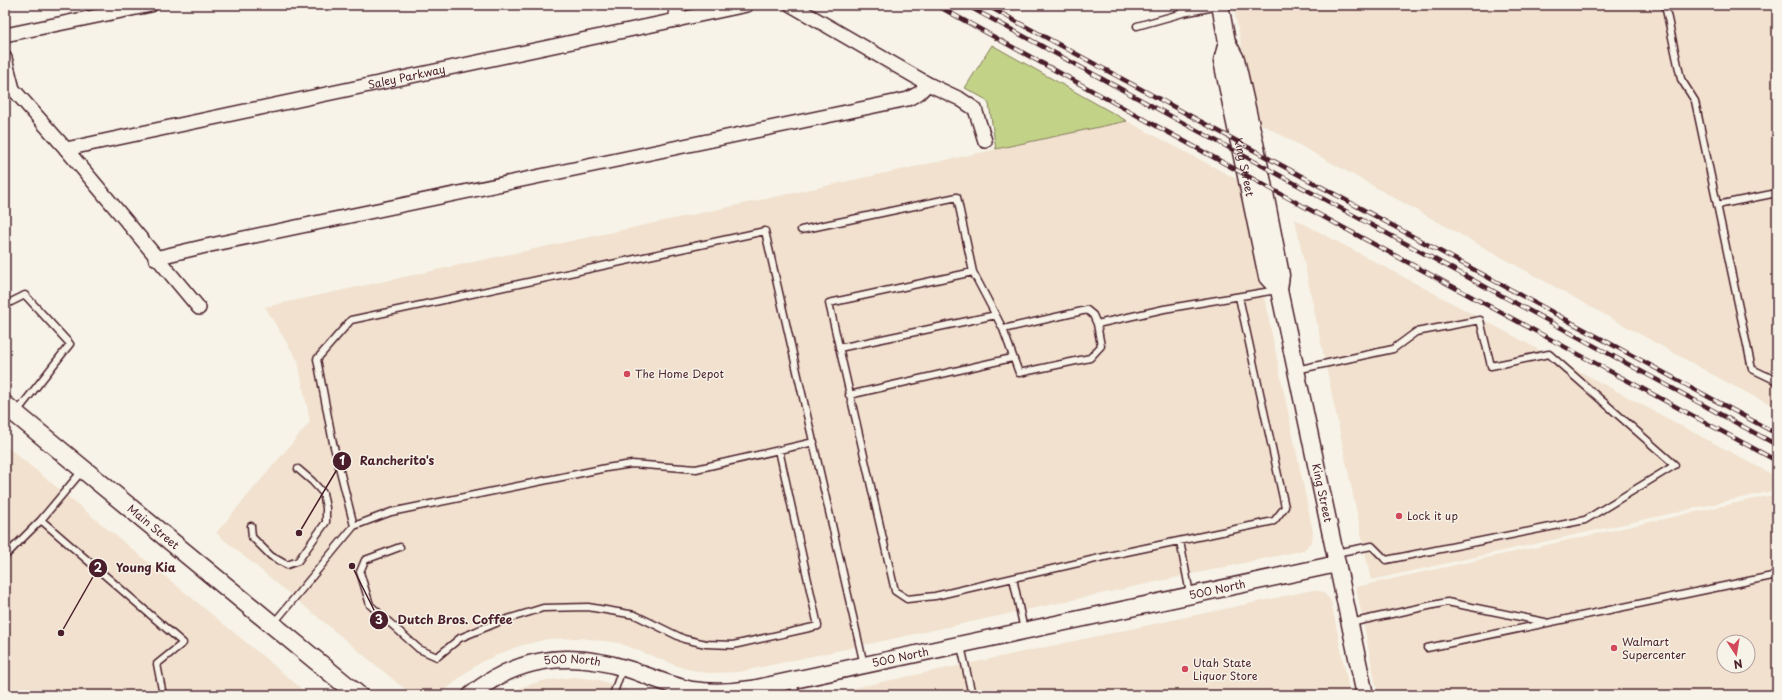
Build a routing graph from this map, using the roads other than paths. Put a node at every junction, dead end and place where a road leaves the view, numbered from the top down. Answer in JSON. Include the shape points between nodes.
{"nodes":[{"id":1,"x":150,"y":5,"type":"edge"},
{"id":2,"x":674,"y":5,"type":"edge"},
{"id":3,"x":747,"y":5,"type":"edge"},
{"id":4,"x":791,"y":5,"type":"edge"},
{"id":5,"x":1182,"y":5,"type":"edge"},
{"id":6,"x":1220,"y":5,"type":"edge"},
{"id":7,"x":1665,"y":5,"type":"edge"},
{"id":8,"x":1183,"y":12,"type":"junction"},
{"id":9,"x":678,"y":20,"type":"junction"},
{"id":10,"x":1137,"y":26,"type":"dead end"},
{"id":11,"x":5,"y":35,"type":"edge"},
{"id":12,"x":5,"y":58,"type":"edge"},
{"id":13,"x":928,"y":84,"type":"junction"},
{"id":14,"x":985,"y":141,"type":"dead end"},
{"id":15,"x":66,"y":149,"type":"junction"},
{"id":16,"x":1777,"y":193,"type":"edge"},
{"id":17,"x":1717,"y":205,"type":"junction"},
{"id":18,"x":801,"y":230,"type":"dead end"},
{"id":19,"x":156,"y":258,"type":"junction"},
{"id":20,"x":973,"y":272,"type":"junction"},
{"id":21,"x":1279,"y":290,"type":"junction"},
{"id":22,"x":1239,"y":297,"type":"junction"},
{"id":23,"x":5,"y":305,"type":"edge"},
{"id":24,"x":199,"y":308,"type":"dead end"},
{"id":25,"x":996,"y":315,"type":"junction"},
{"id":26,"x":1097,"y":324,"type":"junction"},
{"id":27,"x":1003,"y":329,"type":"junction"},
{"id":28,"x":839,"y":348,"type":"junction"},
{"id":29,"x":1012,"y":358,"type":"junction"},
{"id":30,"x":1296,"y":370,"type":"junction"},
{"id":31,"x":1777,"y":381,"type":"edge"},
{"id":32,"x":849,"y":395,"type":"junction"},
{"id":33,"x":10,"y":410,"type":"edge"},
{"id":34,"x":814,"y":442,"type":"junction"},
{"id":35,"x":779,"y":450,"type":"junction"},
{"id":36,"x":298,"y":469,"type":"dead end"},
{"id":37,"x":83,"y":470,"type":"junction"},
{"id":38,"x":41,"y":520,"type":"junction"},
{"id":39,"x":251,"y":526,"type":"dead end"},
{"id":40,"x":354,"y":526,"type":"junction"},
{"id":41,"x":1180,"y":541,"type":"junction"},
{"id":42,"x":400,"y":547,"type":"dead end"},
{"id":43,"x":5,"y":556,"type":"edge"},
{"id":44,"x":1336,"y":559,"type":"junction"},
{"id":45,"x":1777,"y":575,"type":"edge"},
{"id":46,"x":1013,"y":578,"type":"junction"},
{"id":47,"x":1190,"y":596,"type":"junction"},
{"id":48,"x":1548,"y":622,"type":"junction"},
{"id":49,"x":1350,"y":623,"type":"junction"},
{"id":50,"x":272,"y":625,"type":"junction"},
{"id":51,"x":1024,"y":632,"type":"junction"},
{"id":52,"x":961,"y":645,"type":"junction"},
{"id":53,"x":1427,"y":648,"type":"dead end"},
{"id":54,"x":865,"y":666,"type":"junction"},
{"id":55,"x":622,"y":667,"type":"junction"},
{"id":56,"x":795,"y":688,"type":"edge"},
{"id":57,"x":163,"y":695,"type":"edge"},
{"id":58,"x":358,"y":695,"type":"edge"},
{"id":59,"x":471,"y":695,"type":"edge"},
{"id":60,"x":612,"y":695,"type":"edge"},
{"id":61,"x":972,"y":695,"type":"edge"},
{"id":62,"x":1365,"y":695,"type":"edge"}],
"edges":[{"from":1,"to":11,"type":"street"},
{"from":2,"to":9,"type":"street"},
{"from":3,"to":9,"type":"street","name":"Saley Parkway"},
{"from":4,"to":13,"type":"street"},
{"from":5,"to":8,"type":"lane"},
{"from":6,"to":8,"type":"lane"},
{"from":6,"to":21,"type":"street","name":"King Street","via":[[1227,42],[1236,59],[1257,152],[1281,275]]},
{"from":7,"to":17,"type":"lane","via":[[1681,79],[1695,101]]},
{"from":8,"to":10,"type":"lane"},
{"from":9,"to":15,"type":"street","name":"Saley Parkway"},
{"from":12,"to":15,"type":"street","via":[[13,89]]},
{"from":13,"to":14,"type":"street","via":[[975,109]]},
{"from":13,"to":19,"type":"street","via":[[919,93],[900,101]]},
{"from":15,"to":19,"type":"street"},
{"from":16,"to":17,"type":"lane"},
{"from":17,"to":31,"type":"lane","via":[[1752,369]]},
{"from":18,"to":20,"type":"lane","via":[[957,197]]},
{"from":19,"to":24,"type":"street"},
{"from":20,"to":25,"type":"lane"},
{"from":20,"to":28,"type":"lane","via":[[829,303]]},
{"from":21,"to":22,"type":"lane"},
{"from":21,"to":30,"type":"street","name":"King Street"},
{"from":22,"to":26,"type":"lane","via":[[1164,309]]},
{"from":22,"to":41,"type":"lane","via":[[1285,507],[1274,521]]},
{"from":23,"to":33,"type":"lane","via":[[25,295],[70,344]]},
{"from":25,"to":27,"type":"lane"},
{"from":25,"to":28,"type":"lane"},
{"from":26,"to":27,"type":"lane","via":[[1087,310]]},
{"from":26,"to":29,"type":"lane","via":[[1101,346],[1090,358],[1019,373]]},
{"from":27,"to":29,"type":"lane"},
{"from":28,"to":32,"type":"lane"},
{"from":29,"to":32,"type":"lane"},
{"from":30,"to":44,"type":"street","name":"King Street"},
{"from":30,"to":44,"type":"lane","via":[[1393,349],[1416,332],[1480,320],[1491,366],[1549,354],[1675,465],[1585,520],[1386,560],[1372,546]]},
{"from":32,"to":46,"type":"lane","via":[[895,591],[907,599],[928,597]]},
{"from":33,"to":37,"type":"main road","name":"Main Street"},
{"from":34,"to":35,"type":"lane"},
{"from":34,"to":40,"type":"lane","via":[[766,231],[351,320],[317,359],[333,443]]},
{"from":34,"to":54,"type":"lane"},
{"from":35,"to":40,"type":"lane","via":[[696,469],[632,464],[606,468],[391,512]]},
{"from":35,"to":42,"type":"lane","via":[[818,626],[733,645],[706,644],[684,639],[634,615],[588,607],[543,608],[501,621],[460,638],[437,657],[420,649],[370,605],[360,572],[364,560]]},
{"from":36,"to":39,"type":"lane","via":[[323,493],[326,522],[298,561],[287,565],[271,556],[252,537]]},
{"from":37,"to":38,"type":"lane"},
{"from":37,"to":50,"type":"main road","name":"Main Street"},
{"from":38,"to":43,"type":"lane"},
{"from":38,"to":57,"type":"lane","via":[[182,642],[157,664]]},
{"from":40,"to":50,"type":"lane"},
{"from":41,"to":46,"type":"lane"},
{"from":41,"to":47,"type":"lane"},
{"from":44,"to":47,"type":"street","name":"500 North"},
{"from":44,"to":49,"type":"street","name":"King Street"},
{"from":45,"to":48,"type":"lane"},
{"from":46,"to":51,"type":"lane"},
{"from":47,"to":51,"type":"street","name":"500 North"},
{"from":48,"to":49,"type":"lane","via":[[1447,602]]},
{"from":48,"to":53,"type":"lane"},
{"from":49,"to":62,"type":"street","name":"King Street"},
{"from":50,"to":58,"type":"main road","name":"Main Street"},
{"from":51,"to":52,"type":"street","name":"500 North"},
{"from":52,"to":54,"type":"street","name":"500 North"},
{"from":52,"to":61,"type":"lane"},
{"from":54,"to":56,"type":"street","name":"500 North"},
{"from":55,"to":56,"type":"street","name":"500 North","via":[[679,687],[702,692]]},
{"from":55,"to":59,"type":"street","name":"500 North","via":[[587,660],[551,659],[502,674]]},
{"from":55,"to":60,"type":"lane"}]}
